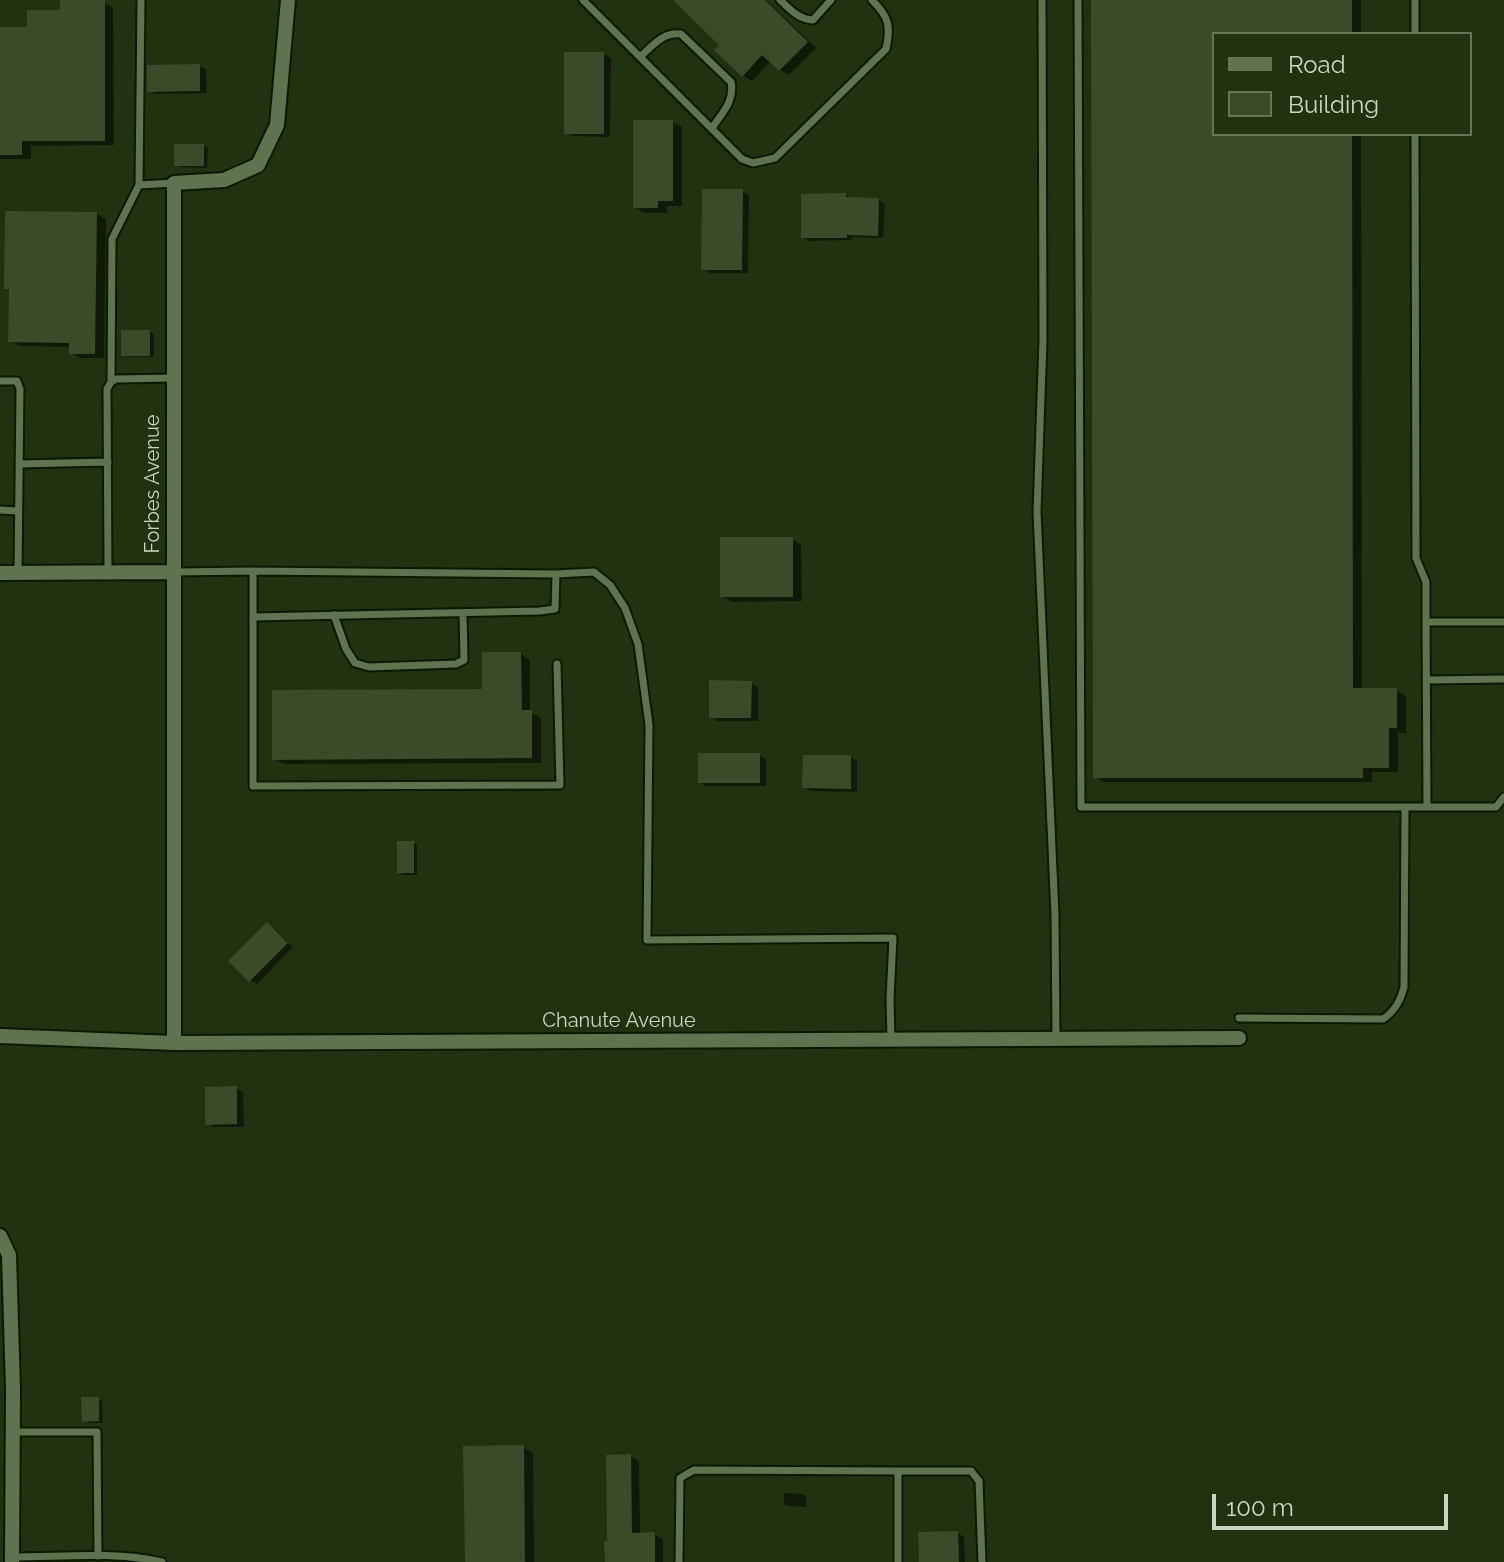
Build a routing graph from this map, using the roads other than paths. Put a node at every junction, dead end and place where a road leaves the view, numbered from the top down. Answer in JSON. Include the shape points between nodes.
{"nodes":[{"id":1,"x":141,"y":0,"type":"edge"},
{"id":2,"x":288,"y":0,"type":"edge"},
{"id":3,"x":583,"y":0,"type":"edge"},
{"id":4,"x":780,"y":0,"type":"edge"},
{"id":5,"x":831,"y":0,"type":"edge"},
{"id":6,"x":872,"y":0,"type":"edge"},
{"id":7,"x":1042,"y":0,"type":"edge"},
{"id":8,"x":1078,"y":0,"type":"edge"},
{"id":9,"x":1415,"y":0,"type":"edge"},
{"id":10,"x":1415,"y":32,"type":"edge"},
{"id":11,"x":640,"y":57,"type":"junction"},
{"id":12,"x":712,"y":128,"type":"junction"},
{"id":13,"x":1415,"y":136,"type":"edge"},
{"id":14,"x":174,"y":183,"type":"junction"},
{"id":15,"x":139,"y":185,"type":"junction"},
{"id":16,"x":173,"y":378,"type":"junction"},
{"id":17,"x":0,"y":381,"type":"edge"},
{"id":18,"x":111,"y":382,"type":"junction"},
{"id":19,"x":108,"y":462,"type":"junction"},
{"id":20,"x":19,"y":464,"type":"junction"},
{"id":21,"x":0,"y":510,"type":"edge"},
{"id":22,"x":18,"y":511,"type":"junction"},
{"id":23,"x":253,"y":571,"type":"junction"},
{"id":24,"x":174,"y":572,"type":"junction"},
{"id":25,"x":0,"y":573,"type":"edge"},
{"id":26,"x":18,"y":573,"type":"junction"},
{"id":27,"x":108,"y":574,"type":"junction"},
{"id":28,"x":556,"y":574,"type":"junction"},
{"id":29,"x":463,"y":613,"type":"junction"},
{"id":30,"x":334,"y":615,"type":"junction"},
{"id":31,"x":253,"y":617,"type":"junction"},
{"id":32,"x":1426,"y":622,"type":"junction"},
{"id":33,"x":1504,"y":622,"type":"edge"},
{"id":34,"x":557,"y":664,"type":"dead end"},
{"id":35,"x":1504,"y":679,"type":"edge"},
{"id":36,"x":1426,"y":680,"type":"junction"},
{"id":37,"x":1504,"y":797,"type":"edge"},
{"id":38,"x":1405,"y":807,"type":"junction"},
{"id":39,"x":1427,"y":807,"type":"junction"},
{"id":40,"x":1239,"y":1018,"type":"dead end"},
{"id":41,"x":0,"y":1036,"type":"edge"},
{"id":42,"x":1239,"y":1038,"type":"dead end"},
{"id":43,"x":1056,"y":1039,"type":"junction"},
{"id":44,"x":891,"y":1040,"type":"junction"},
{"id":45,"x":174,"y":1043,"type":"junction"},
{"id":46,"x":0,"y":1236,"type":"edge"},
{"id":47,"x":13,"y":1432,"type":"junction"},
{"id":48,"x":898,"y":1471,"type":"junction"},
{"id":49,"x":98,"y":1556,"type":"junction"},
{"id":50,"x":8,"y":1559,"type":"edge"},
{"id":51,"x":81,"y":1560,"type":"edge"},
{"id":52,"x":162,"y":1562,"type":"edge"},
{"id":53,"x":679,"y":1562,"type":"edge"},
{"id":54,"x":898,"y":1562,"type":"edge"},
{"id":55,"x":982,"y":1562,"type":"edge"}],
"edges":[{"from":1,"to":15,"type":"lane"},
{"from":2,"to":14,"type":"street","via":[[277,125],[258,165],[224,180]]},
{"from":3,"to":11,"type":"lane"},
{"from":4,"to":5,"type":"lane","via":[[794,15],[813,20]]},
{"from":6,"to":12,"type":"lane","via":[[884,12],[890,31],[886,49],[775,158],[753,163],[742,159]]},
{"from":7,"to":43,"type":"lane","via":[[1043,340],[1037,512]]},
{"from":8,"to":38,"type":"lane","via":[[1081,807]]},
{"from":9,"to":10,"type":"lane"},
{"from":11,"to":12,"type":"lane"},
{"from":11,"to":12,"type":"lane","via":[[665,35],[681,34],[731,82],[731,101]]},
{"from":13,"to":32,"type":"lane","via":[[1416,558],[1426,582]]},
{"from":14,"to":15,"type":"lane"},
{"from":14,"to":16,"type":"street","name":"Forbes Avenue"},
{"from":15,"to":18,"type":"lane","via":[[112,239]]},
{"from":16,"to":18,"type":"lane"},
{"from":16,"to":24,"type":"street","name":"Forbes Avenue"},
{"from":17,"to":20,"type":"lane","via":[[17,381],[20,389]]},
{"from":18,"to":19,"type":"lane"},
{"from":19,"to":20,"type":"lane"},
{"from":19,"to":27,"type":"lane"},
{"from":20,"to":22,"type":"lane"},
{"from":21,"to":22,"type":"lane"},
{"from":22,"to":26,"type":"lane"},
{"from":23,"to":24,"type":"lane"},
{"from":23,"to":28,"type":"lane"},
{"from":23,"to":31,"type":"lane"},
{"from":24,"to":27,"type":"street"},
{"from":24,"to":45,"type":"street","name":"Forbes Avenue"},
{"from":25,"to":26,"type":"street"},
{"from":26,"to":27,"type":"street"},
{"from":28,"to":29,"type":"lane","via":[[555,609]]},
{"from":28,"to":44,"type":"lane","via":[[594,572],[610,585],[638,644],[649,725],[647,940],[893,938]]},
{"from":29,"to":30,"type":"lane"},
{"from":29,"to":30,"type":"lane","via":[[464,660],[369,667],[355,663]]},
{"from":30,"to":31,"type":"lane"},
{"from":31,"to":34,"type":"lane","via":[[253,786],[560,785]]},
{"from":32,"to":33,"type":"lane"},
{"from":32,"to":36,"type":"lane"},
{"from":35,"to":36,"type":"lane"},
{"from":36,"to":39,"type":"lane"},
{"from":37,"to":39,"type":"lane","via":[[1496,807]]},
{"from":38,"to":39,"type":"lane"},
{"from":38,"to":40,"type":"lane","via":[[1404,987],[1389,1015]]},
{"from":41,"to":45,"type":"street","name":"Chanute Avenue"},
{"from":42,"to":43,"type":"street","name":"Chanute Avenue"},
{"from":43,"to":44,"type":"street","name":"Chanute Avenue"},
{"from":44,"to":45,"type":"street","name":"Chanute Avenue"},
{"from":46,"to":47,"type":"street","via":[[9,1255]]},
{"from":47,"to":49,"type":"lane","via":[[97,1432]]},
{"from":47,"to":50,"type":"street"},
{"from":48,"to":53,"type":"lane","via":[[694,1470],[680,1478]]},
{"from":48,"to":54,"type":"lane"},
{"from":48,"to":55,"type":"lane","via":[[971,1471],[979,1481]]},
{"from":49,"to":51,"type":"lane"},
{"from":49,"to":52,"type":"lane"},
{"from":50,"to":51,"type":"lane"}]}
